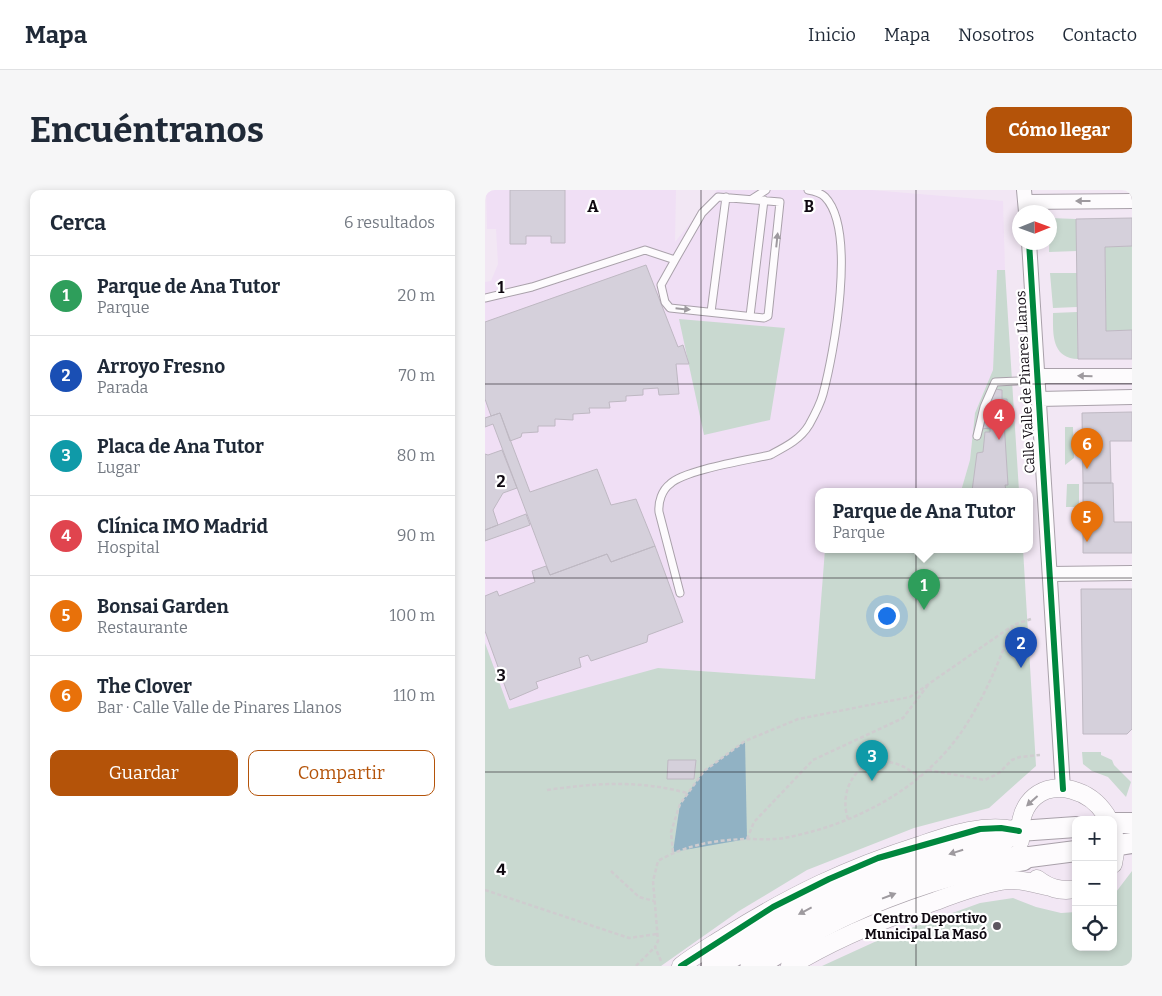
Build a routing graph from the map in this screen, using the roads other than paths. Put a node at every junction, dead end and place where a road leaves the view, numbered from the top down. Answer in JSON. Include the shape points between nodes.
{"nodes":[{"id":1,"x":765,"y":190,"type":"edge"},
{"id":2,"x":808,"y":190,"type":"edge"},
{"id":3,"x":726,"y":196,"type":"junction"},
{"id":4,"x":751,"y":199,"type":"junction"},
{"id":5,"x":764,"y":200,"type":"junction"},
{"id":6,"x":1132,"y":201,"type":"edge"},
{"id":7,"x":1025,"y":202,"type":"edge"},
{"id":8,"x":1029,"y":250,"type":"edge"},
{"id":9,"x":675,"y":260,"type":"junction"},
{"id":10,"x":485,"y":298,"type":"edge"},
{"id":11,"x":711,"y":312,"type":"junction"},
{"id":12,"x":750,"y":316,"type":"junction"},
{"id":13,"x":1132,"y":376,"type":"edge"},
{"id":14,"x":1037,"y":378,"type":"junction"},
{"id":15,"x":1132,"y":397,"type":"edge"},
{"id":16,"x":1039,"y":399,"type":"junction"},
{"id":17,"x":977,"y":436,"type":"dead end"},
{"id":18,"x":1132,"y":573,"type":"edge"},
{"id":19,"x":1049,"y":574,"type":"junction"},
{"id":20,"x":680,"y":593,"type":"dead end"},
{"id":21,"x":1063,"y":788,"type":"junction"},
{"id":22,"x":1120,"y":823,"type":"edge"},
{"id":23,"x":1072,"y":826,"type":"edge"},
{"id":24,"x":1019,"y":831,"type":"junction"},
{"id":25,"x":1119,"y":849,"type":"edge"},
{"id":26,"x":1072,"y":852,"type":"edge"},
{"id":27,"x":1022,"y":858,"type":"junction"},
{"id":28,"x":1046,"y":886,"type":"junction"},
{"id":29,"x":1072,"y":889,"type":"edge"},
{"id":30,"x":681,"y":966,"type":"edge"},
{"id":31,"x":714,"y":966,"type":"edge"},
{"id":32,"x":753,"y":966,"type":"edge"},
{"id":33,"x":790,"y":966,"type":"edge"}],
"edges":[{"from":1,"to":4,"type":"lane"},
{"from":2,"to":20,"type":"lane","via":[[825,197],[836,218],[841,242],[840,287],[823,396],[801,436],[782,449],[770,455],[691,474],[668,485],[660,500],[659,512]]},
{"from":3,"to":4,"type":"lane"},
{"from":3,"to":9,"type":"lane","via":[[713,200],[702,213]]},
{"from":3,"to":11,"type":"lane"},
{"from":4,"to":5,"type":"lane"},
{"from":5,"to":12,"type":"lane"},
{"from":12,"to":5,"type":"lane","one_way":true,"via":[[764,318],[769,313],[781,204]]},
{"from":6,"to":7,"type":"street","one_way":true},
{"from":8,"to":14,"type":"street","name":"Calle Valle de Pinares Llanos"},
{"from":9,"to":10,"type":"lane","via":[[645,250],[532,287]]},
{"from":9,"to":11,"type":"lane","one_way":true,"via":[[661,286],[665,302],[670,308]]},
{"from":11,"to":12,"type":"lane"},
{"from":13,"to":14,"type":"street","one_way":true},
{"from":14,"to":16,"type":"street","name":"Calle Valle de Pinares Llanos"},
{"from":14,"to":17,"type":"lane","via":[[995,382],[984,407]]},
{"from":15,"to":16,"type":"street"},
{"from":16,"to":19,"type":"street","name":"Calle Valle de Pinares Llanos"},
{"from":18,"to":19,"type":"street"},
{"from":19,"to":21,"type":"street","name":"Calle Valle de Pinares Llanos"},
{"from":21,"to":22,"type":"street","via":[[1084,791],[1098,798]]},
{"from":21,"to":24,"type":"street","one_way":true,"via":[[1041,794],[1026,807]]},
{"from":22,"to":25,"type":"street"},
{"from":23,"to":24,"type":"main road"},
{"from":24,"to":27,"type":"street"},
{"from":24,"to":30,"type":"street","via":[[980,828],[878,858],[829,878],[773,907]]},
{"from":24,"to":31,"type":"highway","one_way":true,"via":[[836,895],[777,926]]},
{"from":26,"to":27,"type":"main road"},
{"from":27,"to":28,"type":"street","via":[[1027,868]]},
{"from":32,"to":27,"type":"highway","one_way":true,"via":[[852,910],[949,876]]},
{"from":28,"to":29,"type":"street"},
{"from":28,"to":33,"type":"street","via":[[1025,881],[1002,881],[956,894],[850,933]]}]}
